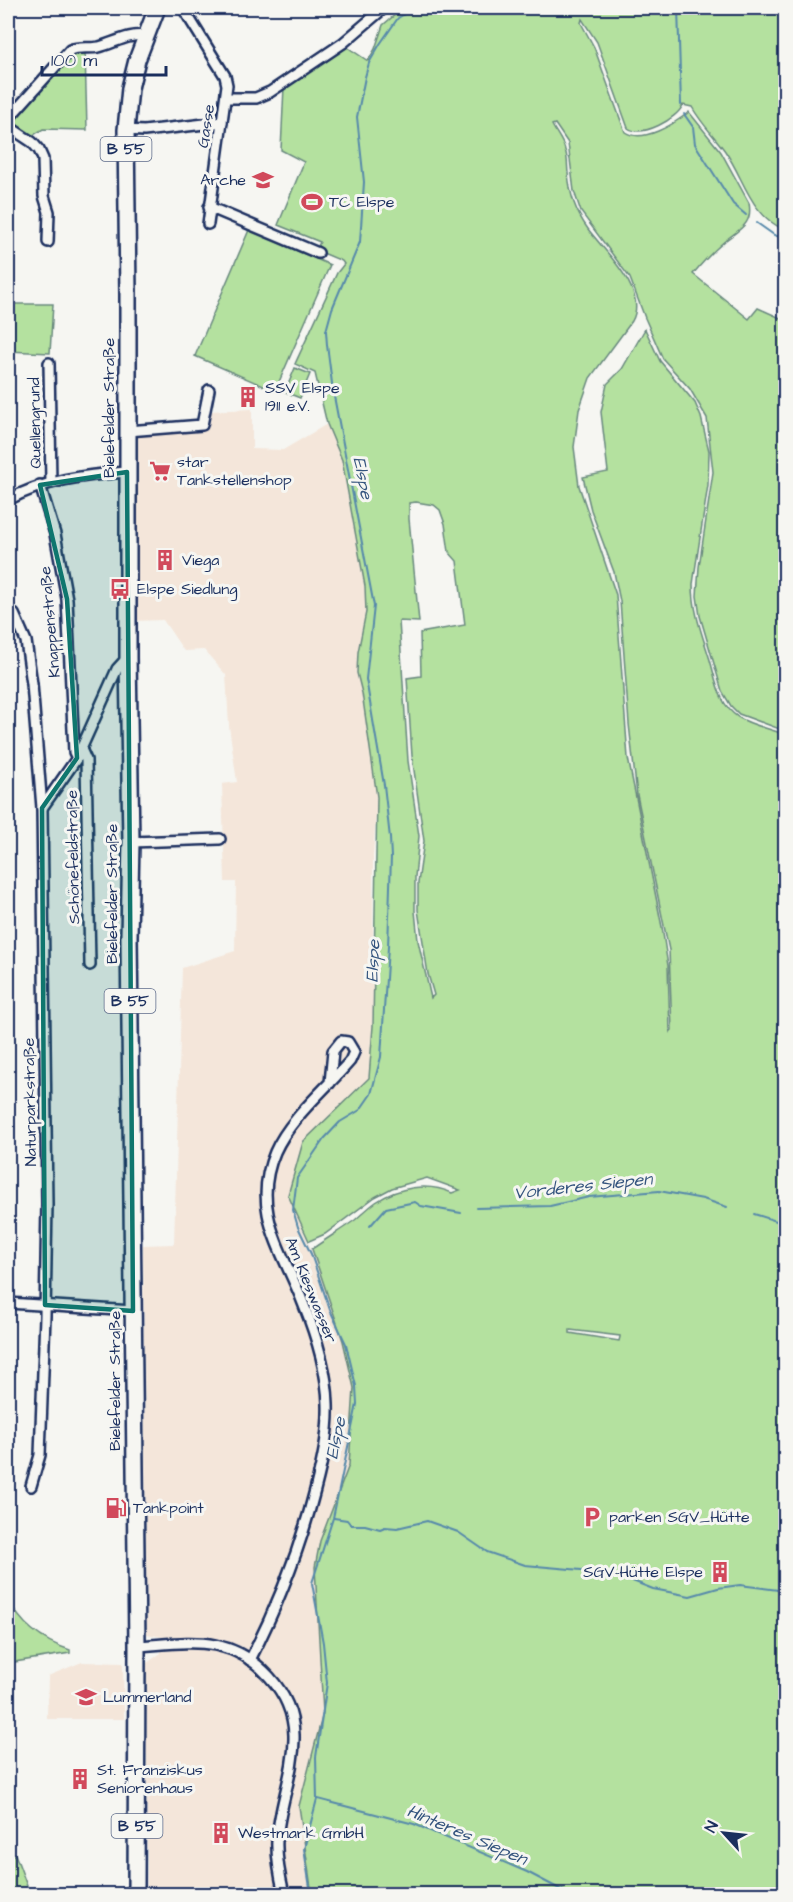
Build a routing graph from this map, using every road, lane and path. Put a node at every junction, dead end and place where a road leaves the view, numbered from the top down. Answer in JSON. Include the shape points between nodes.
{"nodes":[{"id":1,"x":157,"y":8,"type":"edge"},
{"id":2,"x":183,"y":8,"type":"edge"},
{"id":3,"x":384,"y":8,"type":"edge"},
{"id":4,"x":146,"y":36,"type":"junction"},
{"id":5,"x":226,"y":98,"type":"junction"},
{"id":6,"x":8,"y":119,"type":"edge"},
{"id":7,"x":222,"y":122,"type":"junction"},
{"id":8,"x":8,"y":126,"type":"edge"},
{"id":9,"x":126,"y":130,"type":"junction"},
{"id":10,"x":209,"y":207,"type":"junction"},
{"id":11,"x":208,"y":224,"type":"dead end"},
{"id":12,"x":48,"y":242,"type":"dead end"},
{"id":13,"x":318,"y":253,"type":"dead end"},
{"id":14,"x":49,"y":363,"type":"dead end"},
{"id":15,"x":209,"y":390,"type":"dead end"},
{"id":16,"x":128,"y":431,"type":"junction"},
{"id":17,"x":127,"y":472,"type":"junction"},
{"id":18,"x":51,"y":483,"type":"junction"},
{"id":19,"x":40,"y":485,"type":"junction"},
{"id":20,"x":8,"y":500,"type":"edge"},
{"id":21,"x":14,"y":614,"type":"dead end"},
{"id":22,"x":128,"y":657,"type":"junction"},
{"id":23,"x":79,"y":753,"type":"junction"},
{"id":24,"x":42,"y":808,"type":"junction"},
{"id":25,"x":220,"y":839,"type":"dead end"},
{"id":26,"x":131,"y":842,"type":"junction"},
{"id":27,"x":90,"y":965,"type":"dead end"},
{"id":28,"x":330,"y":1083,"type":"dead end"},
{"id":29,"x":8,"y":1303,"type":"edge"},
{"id":30,"x":45,"y":1305,"type":"junction"},
{"id":31,"x":133,"y":1311,"type":"junction"},
{"id":32,"x":31,"y":1486,"type":"dead end"},
{"id":33,"x":136,"y":1646,"type":"junction"},
{"id":34,"x":250,"y":1660,"type":"junction"},
{"id":35,"x":136,"y":1894,"type":"edge"},
{"id":36,"x":284,"y":1894,"type":"edge"}],
"edges":[{"from":1,"to":4,"type":"main road","name":"Bielefelder Straße","number":"B 55"},
{"from":2,"to":5,"type":"street","name":"Gasse","via":[[225,76]]},
{"from":3,"to":5,"type":"street","via":[[343,44],[270,92],[256,98]]},
{"from":4,"to":6,"type":"street","via":[[70,50]]},
{"from":4,"to":9,"type":"main road","name":"Bielefelder Straße","number":"B 55","via":[[130,88]]},
{"from":5,"to":7,"type":"street","name":"Gasse"},
{"from":7,"to":9,"type":"street"},
{"from":7,"to":10,"type":"street","name":"Gasse"},
{"from":8,"to":12,"type":"street","via":[[32,142],[43,159]]},
{"from":9,"to":16,"type":"main road","name":"Bielefelder Straße","number":"B 55"},
{"from":10,"to":11,"type":"street","name":"Gasse"},
{"from":10,"to":13,"type":"street"},
{"from":14,"to":18,"type":"street","name":"Quellengrund"},
{"from":15,"to":16,"type":"street","via":[[202,425]]},
{"from":16,"to":17,"type":"main road","name":"Bielefelder Straße","number":"B 55"},
{"from":17,"to":18,"type":"street"},
{"from":17,"to":22,"type":"main road","name":"Bielefelder Straße","number":"B 55"},
{"from":18,"to":19,"type":"street"},
{"from":19,"to":20,"type":"street"},
{"from":19,"to":23,"type":"street","name":"Knappenstraße","via":[[55,534],[67,599],[74,752]]},
{"from":21,"to":24,"type":"street","name":"Naturparkstraße","via":[[26,641]]},
{"from":22,"to":23,"type":"street","via":[[117,669]]},
{"from":22,"to":26,"type":"main road","name":"Bielefelder Straße","number":"B 55"},
{"from":23,"to":24,"type":"street"},
{"from":23,"to":27,"type":"street","name":"Schönefeldstraße","via":[[86,760]]},
{"from":24,"to":30,"type":"street","name":"Naturparkstraße"},
{"from":25,"to":26,"type":"street"},
{"from":26,"to":31,"type":"main road","name":"Bielefelder Straße","number":"B 55"},
{"from":28,"to":34,"type":"street","name":"Am Kieswasser","via":[[286,1132],[275,1152],[264,1199],[268,1221],[322,1356],[328,1405],[323,1459],[294,1562]]},
{"from":29,"to":30,"type":"street"},
{"from":30,"to":31,"type":"street"},
{"from":30,"to":32,"type":"street","name":"Naturparkstraße","via":[[41,1443]]},
{"from":31,"to":33,"type":"main road","name":"Bielefelder Straße","number":"B 55"},
{"from":33,"to":34,"type":"street","via":[[214,1645]]},
{"from":33,"to":35,"type":"main road","name":"Bielefelder Straße","number":"B 55"},
{"from":34,"to":36,"type":"street","via":[[280,1691],[294,1735],[277,1839]]}]}
